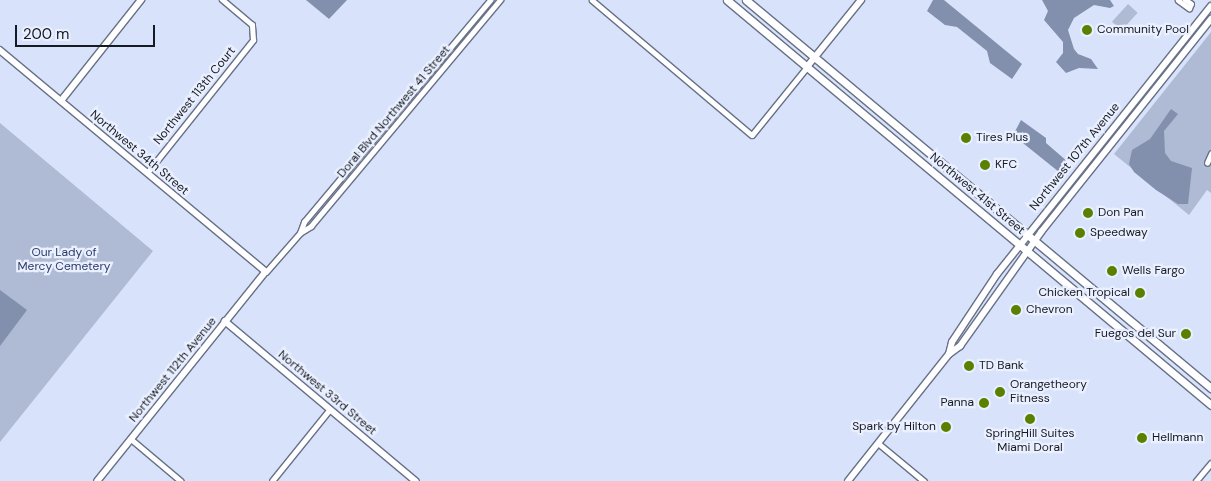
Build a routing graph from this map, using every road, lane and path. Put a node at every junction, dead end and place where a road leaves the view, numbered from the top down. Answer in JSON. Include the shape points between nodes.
{"nodes":[{"id":1,"x":141,"y":0,"type":"edge"},
{"id":2,"x":222,"y":0,"type":"edge"},
{"id":3,"x":490,"y":0,"type":"edge"},
{"id":4,"x":500,"y":0,"type":"edge"},
{"id":5,"x":592,"y":0,"type":"edge"},
{"id":6,"x":727,"y":0,"type":"edge"},
{"id":7,"x":746,"y":0,"type":"edge"},
{"id":8,"x":861,"y":0,"type":"edge"},
{"id":9,"x":1178,"y":0,"type":"edge"},
{"id":10,"x":1185,"y":0,"type":"edge"},
{"id":11,"x":1211,"y":6,"type":"edge"},
{"id":12,"x":1211,"y":19,"type":"edge"},
{"id":13,"x":0,"y":50,"type":"edge"},
{"id":14,"x":815,"y":58,"type":"junction"},
{"id":15,"x":807,"y":67,"type":"junction"},
{"id":16,"x":61,"y":100,"type":"junction"},
{"id":17,"x":1211,"y":154,"type":"edge"},
{"id":18,"x":1207,"y":163,"type":"dead end"},
{"id":19,"x":147,"y":172,"type":"junction"},
{"id":20,"x":300,"y":233,"type":"junction"},
{"id":21,"x":1027,"y":235,"type":"junction"},
{"id":22,"x":1035,"y":241,"type":"junction"},
{"id":23,"x":1020,"y":245,"type":"junction"},
{"id":24,"x":1028,"y":251,"type":"junction"},
{"id":25,"x":266,"y":272,"type":"junction"},
{"id":26,"x":225,"y":321,"type":"junction"},
{"id":27,"x":950,"y":354,"type":"junction"},
{"id":28,"x":1211,"y":388,"type":"edge"},
{"id":29,"x":1211,"y":405,"type":"edge"},
{"id":30,"x":330,"y":409,"type":"junction"},
{"id":31,"x":131,"y":439,"type":"junction"},
{"id":32,"x":878,"y":443,"type":"junction"},
{"id":33,"x":1211,"y":462,"type":"edge"},
{"id":34,"x":98,"y":481,"type":"edge"},
{"id":35,"x":181,"y":481,"type":"edge"},
{"id":36,"x":272,"y":481,"type":"edge"},
{"id":37,"x":416,"y":481,"type":"edge"},
{"id":38,"x":848,"y":481,"type":"edge"},
{"id":39,"x":924,"y":481,"type":"edge"},
{"id":40,"x":1196,"y":481,"type":"edge"}],
"edges":[{"from":1,"to":16,"type":"street"},
{"from":2,"to":19,"type":"street","name":"Northwest 113th Court","via":[[254,30],[251,42]]},
{"from":3,"to":20,"type":"street","name":"Doral Blvd Northwest 41 Street","via":[[304,222]]},
{"from":4,"to":20,"type":"street","name":"Doral Blvd Northwest 41 Street","via":[[311,226]]},
{"from":5,"to":15,"type":"street","via":[[752,135]]},
{"from":6,"to":15,"type":"main road","name":"Northwest 41st Street"},
{"from":7,"to":14,"type":"main road","name":"Northwest 41st Street"},
{"from":8,"to":14,"type":"street"},
{"from":9,"to":10,"type":"street","via":[[1189,8],[1191,4]]},
{"from":11,"to":21,"type":"main road","name":"Northwest 107th Avenue"},
{"from":12,"to":22,"type":"main road","name":"Northwest 107th Avenue"},
{"from":13,"to":16,"type":"street","name":"Northwest 34th Street"},
{"from":14,"to":15,"type":"street"},
{"from":14,"to":21,"type":"main road","name":"Northwest 41st Street"},
{"from":15,"to":23,"type":"main road","name":"Northwest 41st Street"},
{"from":16,"to":19,"type":"street","name":"Northwest 34th Street"},
{"from":17,"to":18,"type":"street"},
{"from":19,"to":25,"type":"street","name":"Northwest 34th Street"},
{"from":20,"to":25,"type":"street","name":"Doral Blvd Northwest 41 Street"},
{"from":21,"to":22,"type":"main road","name":"Northwest 41st Street"},
{"from":21,"to":23,"type":"main road","name":"Northwest 107th Avenue"},
{"from":22,"to":24,"type":"main road","name":"Northwest 107th Avenue"},
{"from":22,"to":28,"type":"main road","name":"Northwest 41st Street"},
{"from":23,"to":24,"type":"main road","name":"Northwest 41st Street"},
{"from":23,"to":27,"type":"main road","name":"Northwest 107th Avenue","via":[[974,307],[952,342]]},
{"from":24,"to":27,"type":"main road","name":"Northwest 107th Avenue","via":[[964,340]]},
{"from":24,"to":29,"type":"main road","name":"Northwest 41st Street"},
{"from":25,"to":26,"type":"street","name":"Northwest 112th Avenue"},
{"from":26,"to":30,"type":"street","name":"Northwest 33rd Street"},
{"from":26,"to":31,"type":"street","name":"Northwest 112th Avenue"},
{"from":27,"to":32,"type":"main road","name":"Northwest 107th Avenue"},
{"from":30,"to":36,"type":"street"},
{"from":30,"to":37,"type":"street","name":"Northwest 33rd Street"},
{"from":31,"to":34,"type":"street","name":"Northwest 112th Avenue"},
{"from":31,"to":35,"type":"street"},
{"from":32,"to":38,"type":"main road","name":"Northwest 107th Avenue"},
{"from":32,"to":39,"type":"street"},
{"from":33,"to":40,"type":"street"}]}
